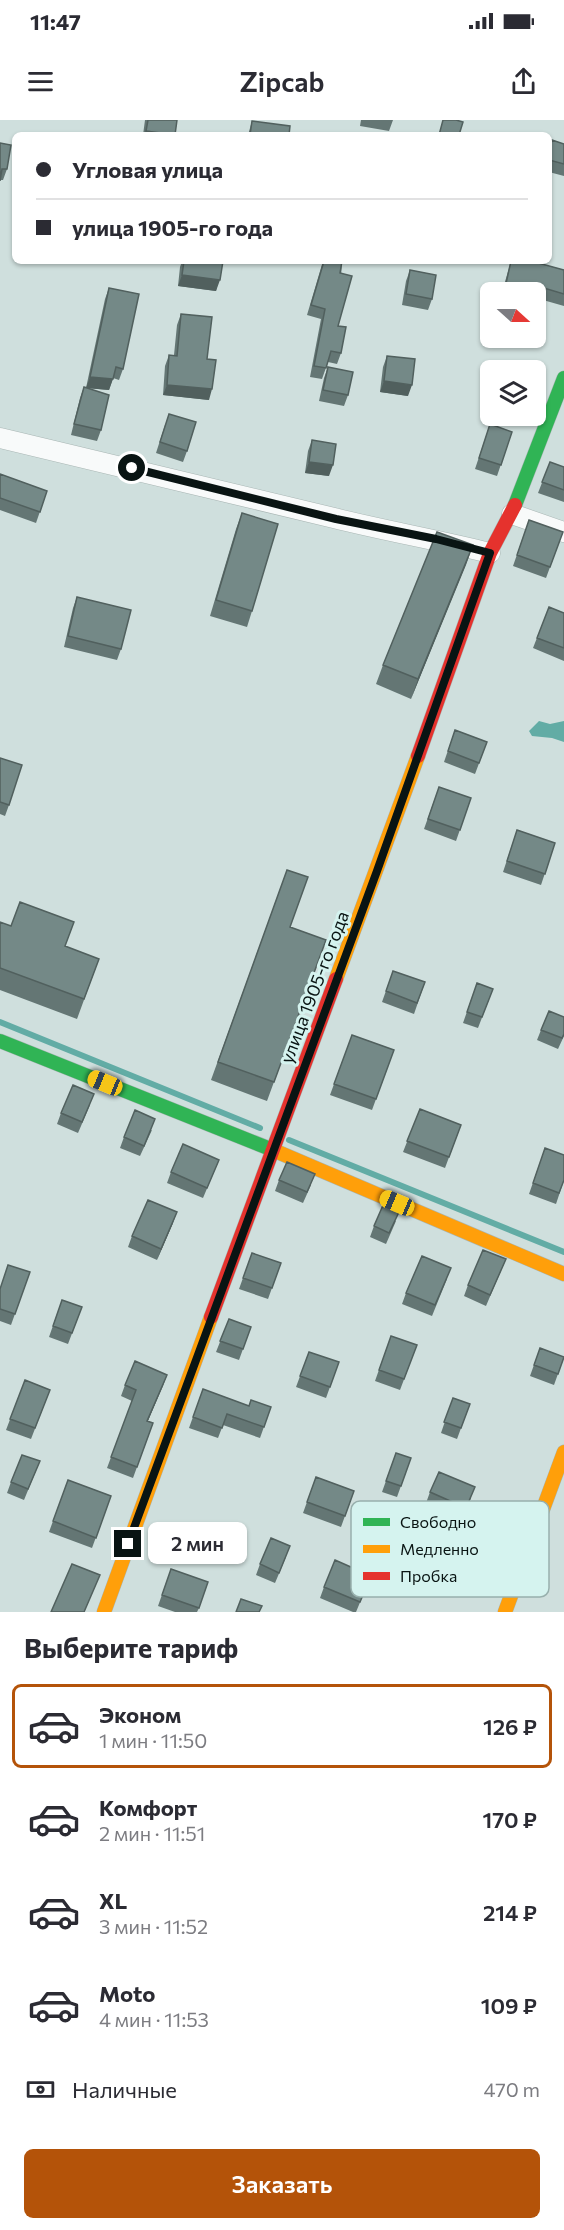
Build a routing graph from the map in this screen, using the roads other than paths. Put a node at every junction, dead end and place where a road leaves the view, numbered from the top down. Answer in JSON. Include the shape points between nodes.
{"nodes":[{"id":1,"x":564,"y":378,"type":"edge"},
{"id":2,"x":0,"y":438,"type":"edge"},
{"id":3,"x":512,"y":514,"type":"junction"},
{"id":4,"x":564,"y":532,"type":"edge"},
{"id":5,"x":490,"y":553,"type":"junction"},
{"id":6,"x":0,"y":1041,"type":"edge"},
{"id":7,"x":272,"y":1150,"type":"junction"},
{"id":8,"x":564,"y":1274,"type":"edge"},
{"id":9,"x":564,"y":1452,"type":"edge"},
{"id":10,"x":546,"y":1501,"type":"edge"},
{"id":11,"x":511,"y":1597,"type":"edge"},
{"id":12,"x":104,"y":1612,"type":"edge"},
{"id":13,"x":505,"y":1612,"type":"edge"}],
"edges":[{"from":1,"to":3,"type":"street","name":"улица 1905-го года"},
{"from":2,"to":5,"type":"street"},
{"from":3,"to":4,"type":"street"},
{"from":3,"to":5,"type":"street","name":"улица 1905-го года"},
{"from":5,"to":7,"type":"street","name":"улица 1905-го года"},
{"from":6,"to":7,"type":"street"},
{"from":7,"to":8,"type":"street"},
{"from":7,"to":12,"type":"street","name":"улица 1905-го года"},
{"from":9,"to":10,"type":"street"},
{"from":11,"to":13,"type":"street"}]}
